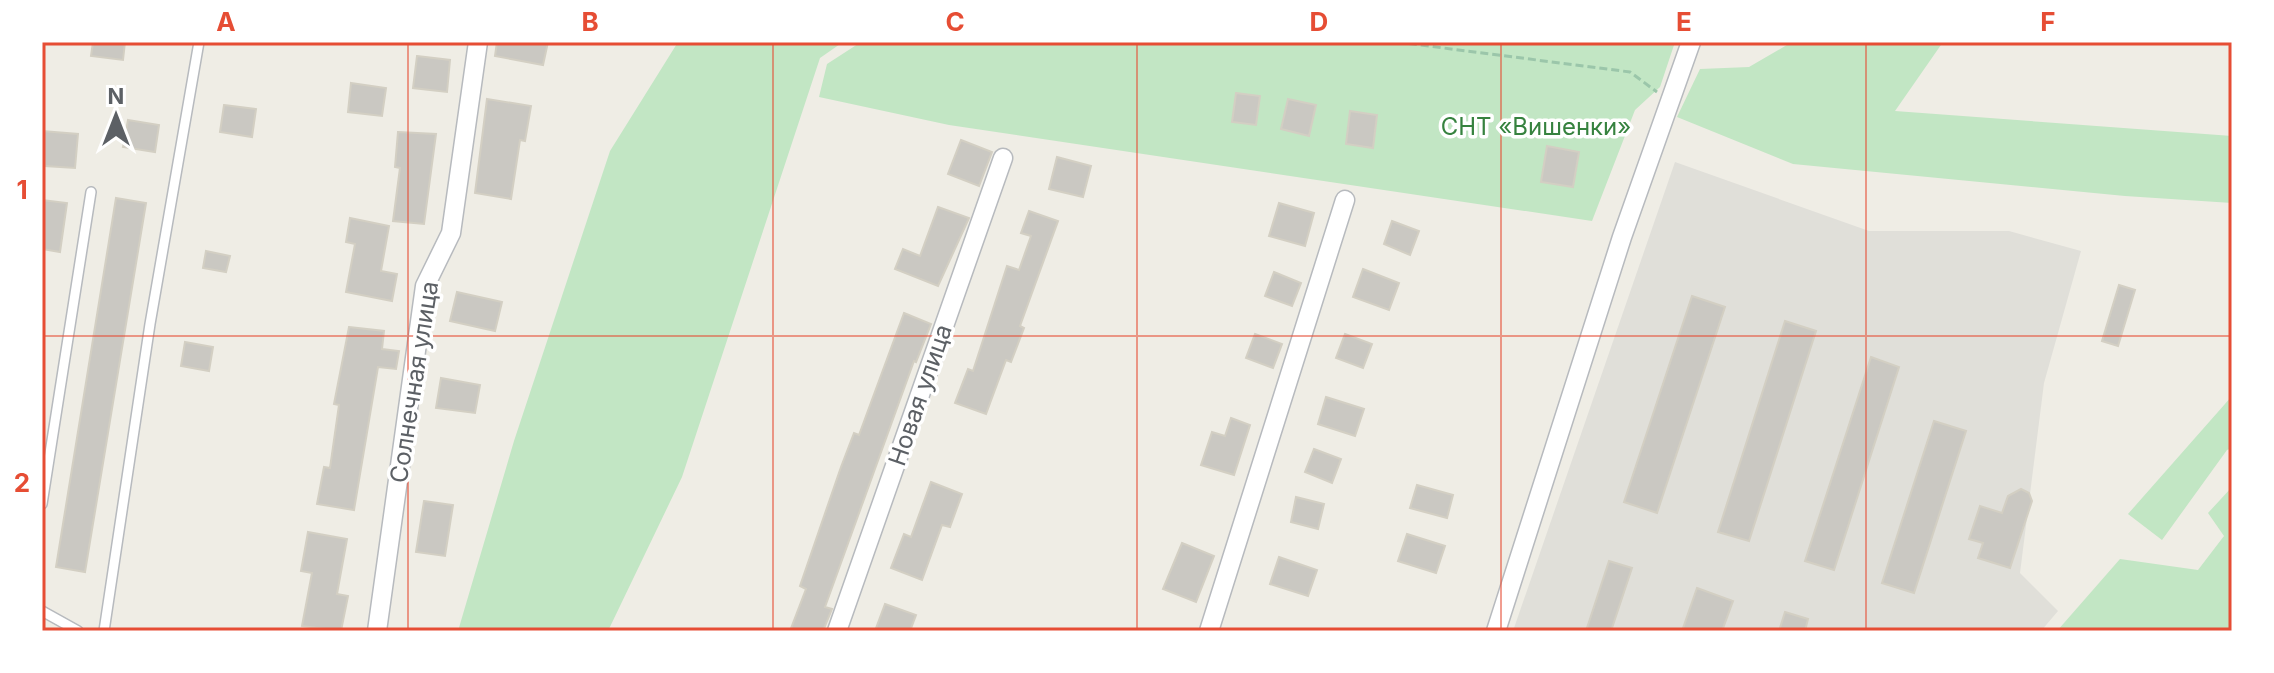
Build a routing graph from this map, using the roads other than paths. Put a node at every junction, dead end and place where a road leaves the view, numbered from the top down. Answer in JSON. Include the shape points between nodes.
{"nodes":[{"id":1,"x":199,"y":42,"type":"edge"},
{"id":2,"x":478,"y":42,"type":"edge"},
{"id":3,"x":1691,"y":42,"type":"edge"},
{"id":4,"x":1003,"y":158,"type":"dead end"},
{"id":5,"x":91,"y":192,"type":"dead end"},
{"id":6,"x":1345,"y":200,"type":"dead end"},
{"id":7,"x":42,"y":504,"type":"edge"},
{"id":8,"x":42,"y":611,"type":"edge"},
{"id":9,"x":78,"y":631,"type":"edge"},
{"id":10,"x":104,"y":631,"type":"edge"},
{"id":11,"x":377,"y":631,"type":"edge"},
{"id":12,"x":837,"y":631,"type":"edge"},
{"id":13,"x":1209,"y":631,"type":"edge"},
{"id":14,"x":1496,"y":631,"type":"edge"}],
"edges":[{"from":1,"to":10,"type":"lane"},
{"from":2,"to":11,"type":"street","name":"Солнечная улица","via":[[451,233],[425,286]]},
{"from":3,"to":14,"type":"street","via":[[1622,237]]},
{"from":4,"to":12,"type":"street","name":"Новая улица"},
{"from":5,"to":7,"type":"lane"},
{"from":6,"to":13,"type":"street"},
{"from":8,"to":9,"type":"lane"}]}
